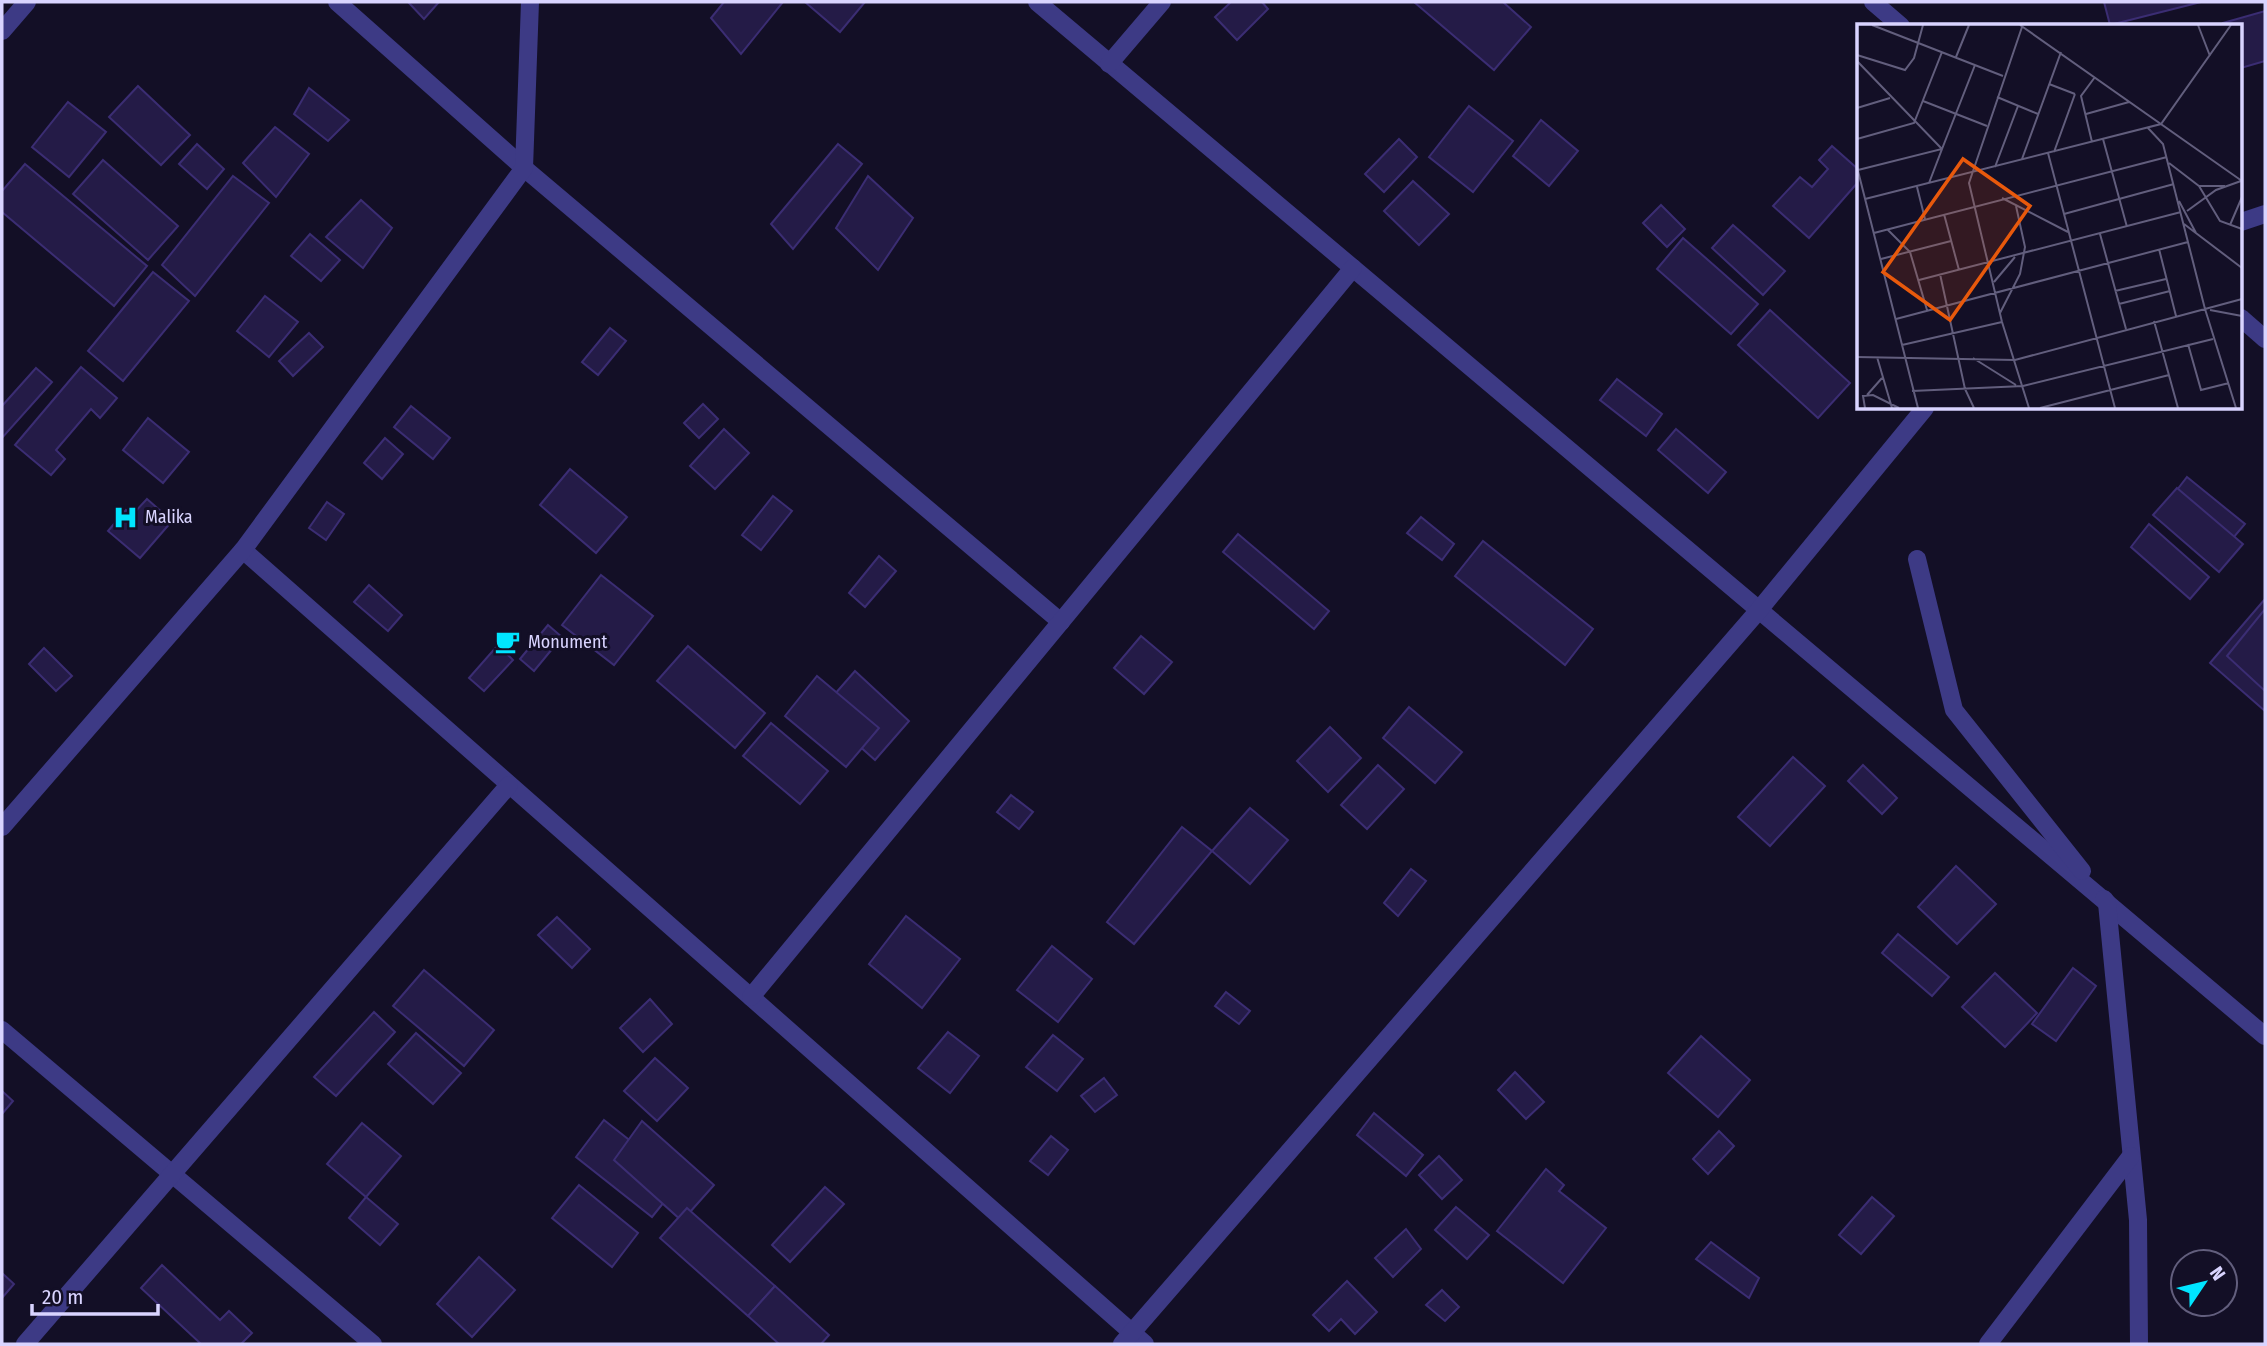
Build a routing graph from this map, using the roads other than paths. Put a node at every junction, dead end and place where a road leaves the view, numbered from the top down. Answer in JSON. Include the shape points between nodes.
{"nodes":[{"id":1,"x":27,"y":2,"type":"edge"},
{"id":2,"x":337,"y":2,"type":"edge"},
{"id":3,"x":530,"y":2,"type":"edge"},
{"id":4,"x":1037,"y":2,"type":"edge"},
{"id":5,"x":1162,"y":2,"type":"edge"},
{"id":6,"x":1873,"y":2,"type":"edge"},
{"id":7,"x":1899,"y":24,"type":"edge"},
{"id":8,"x":2,"y":31,"type":"edge"},
{"id":9,"x":1109,"y":64,"type":"junction"},
{"id":10,"x":524,"y":168,"type":"junction"},
{"id":11,"x":2265,"y":214,"type":"edge"},
{"id":12,"x":2242,"y":222,"type":"edge"},
{"id":13,"x":1353,"y":268,"type":"junction"},
{"id":14,"x":2242,"y":319,"type":"edge"},
{"id":15,"x":2265,"y":339,"type":"edge"},
{"id":16,"x":1923,"y":410,"type":"edge"},
{"id":17,"x":243,"y":550,"type":"junction"},
{"id":18,"x":1917,"y":559,"type":"dead end"},
{"id":19,"x":1759,"y":610,"type":"junction"},
{"id":20,"x":1061,"y":622,"type":"junction"},
{"id":21,"x":509,"y":785,"type":"junction"},
{"id":22,"x":2,"y":827,"type":"edge"},
{"id":23,"x":2107,"y":903,"type":"junction"},
{"id":24,"x":751,"y":997,"type":"junction"},
{"id":25,"x":2,"y":1030,"type":"edge"},
{"id":26,"x":2265,"y":1036,"type":"edge"},
{"id":27,"x":2131,"y":1156,"type":"junction"},
{"id":28,"x":171,"y":1174,"type":"junction"},
{"id":29,"x":1133,"y":1340,"type":"edge"},
{"id":30,"x":24,"y":1344,"type":"edge"},
{"id":31,"x":373,"y":1344,"type":"edge"},
{"id":32,"x":1988,"y":1344,"type":"edge"},
{"id":33,"x":2139,"y":1344,"type":"edge"}],
"edges":[{"from":1,"to":8,"type":"street"},
{"from":2,"to":10,"type":"street"},
{"from":3,"to":10,"type":"street"},
{"from":4,"to":9,"type":"street"},
{"from":5,"to":9,"type":"street"},
{"from":6,"to":7,"type":"street"},
{"from":9,"to":13,"type":"street"},
{"from":10,"to":17,"type":"street"},
{"from":10,"to":20,"type":"street"},
{"from":11,"to":12,"type":"street"},
{"from":13,"to":19,"type":"street"},
{"from":13,"to":20,"type":"street"},
{"from":14,"to":15,"type":"street"},
{"from":16,"to":19,"type":"street"},
{"from":17,"to":21,"type":"street"},
{"from":17,"to":22,"type":"street"},
{"from":18,"to":23,"type":"street","via":[[1954,710]]},
{"from":19,"to":23,"type":"street"},
{"from":19,"to":29,"type":"street"},
{"from":20,"to":24,"type":"street"},
{"from":21,"to":24,"type":"street"},
{"from":21,"to":28,"type":"street"},
{"from":23,"to":26,"type":"street"},
{"from":23,"to":27,"type":"street"},
{"from":24,"to":29,"type":"street"},
{"from":25,"to":28,"type":"street"},
{"from":27,"to":32,"type":"street"},
{"from":27,"to":33,"type":"street","via":[[2138,1220]]},
{"from":28,"to":30,"type":"street"},
{"from":28,"to":31,"type":"street"}]}
